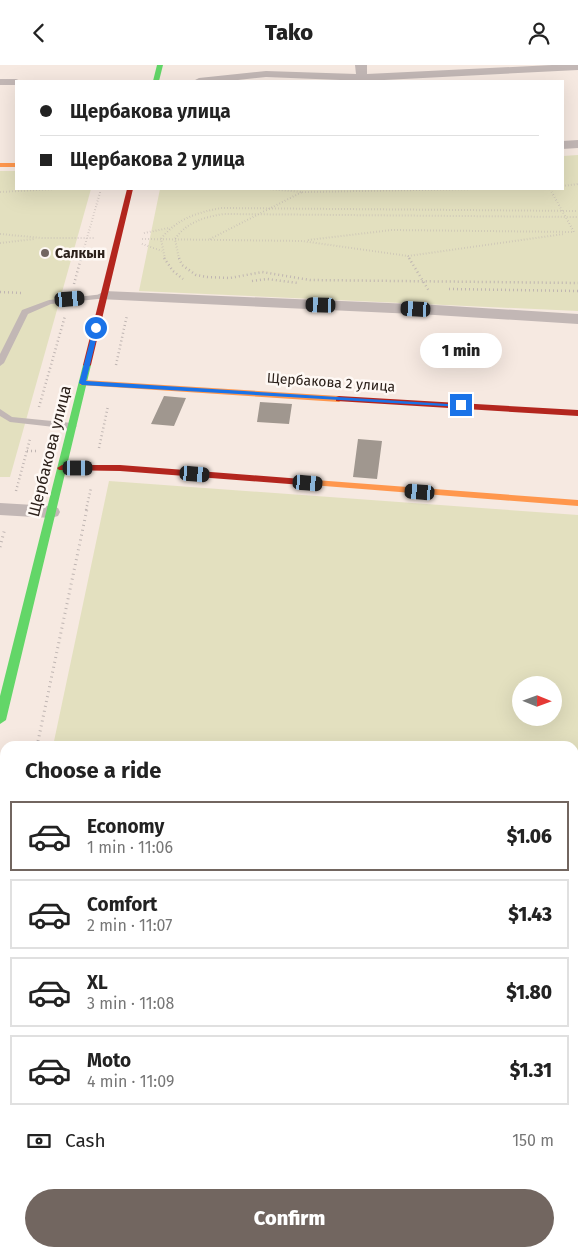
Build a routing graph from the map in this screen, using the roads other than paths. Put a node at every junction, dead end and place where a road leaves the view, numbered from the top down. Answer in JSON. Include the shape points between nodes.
{"nodes":[{"id":1,"x":160,"y":65,"type":"edge"},
{"id":2,"x":361,"y":65,"type":"edge"},
{"id":3,"x":565,"y":66,"type":"edge"},
{"id":4,"x":578,"y":67,"type":"edge"},
{"id":5,"x":362,"y":78,"type":"junction"},
{"id":6,"x":156,"y":80,"type":"edge"},
{"id":7,"x":208,"y":80,"type":"edge"},
{"id":8,"x":0,"y":82,"type":"edge"},
{"id":9,"x":15,"y":82,"type":"edge"},
{"id":10,"x":578,"y":144,"type":"edge"},
{"id":11,"x":564,"y":145,"type":"edge"},
{"id":12,"x":0,"y":165,"type":"edge"},
{"id":13,"x":15,"y":165,"type":"edge"},
{"id":14,"x":130,"y":190,"type":"edge"},
{"id":15,"x":104,"y":296,"type":"junction"},
{"id":16,"x":578,"y":319,"type":"edge"},
{"id":17,"x":0,"y":363,"type":"edge"},
{"id":18,"x":82,"y":383,"type":"junction"},
{"id":19,"x":0,"y":412,"type":"edge"},
{"id":20,"x":578,"y":413,"type":"edge"},
{"id":21,"x":72,"y":426,"type":"junction"},
{"id":22,"x":62,"y":468,"type":"junction"},
{"id":23,"x":578,"y":503,"type":"edge"},
{"id":24,"x":5,"y":509,"type":"edge"},
{"id":25,"x":51,"y":512,"type":"junction"},
{"id":26,"x":0,"y":720,"type":"edge"}],
"edges":[{"from":1,"to":6,"type":"street"},
{"from":2,"to":5,"type":"street"},
{"from":3,"to":4,"type":"street"},
{"from":3,"to":5,"type":"street"},
{"from":5,"to":7,"type":"street","via":[[266,73]]},
{"from":8,"to":9,"type":"street"},
{"from":10,"to":11,"type":"street"},
{"from":12,"to":13,"type":"street"},
{"from":14,"to":15,"type":"street","name":"Щербакова улица"},
{"from":15,"to":16,"type":"street"},
{"from":15,"to":17,"type":"lane","via":[[70,299],[25,311]]},
{"from":15,"to":18,"type":"street","name":"Щербакова улица"},
{"from":18,"to":20,"type":"street","name":"Щербакова 2 улица"},
{"from":18,"to":21,"type":"street","name":"Щербакова улица"},
{"from":19,"to":21,"type":"lane","via":[[10,419]]},
{"from":21,"to":22,"type":"street","name":"Щербакова улица"},
{"from":22,"to":23,"type":"street","via":[[120,468]]},
{"from":22,"to":25,"type":"street","name":"Щербакова улица"},
{"from":24,"to":25,"type":"street"},
{"from":25,"to":26,"type":"street","name":"Щербакова улица"}]}
